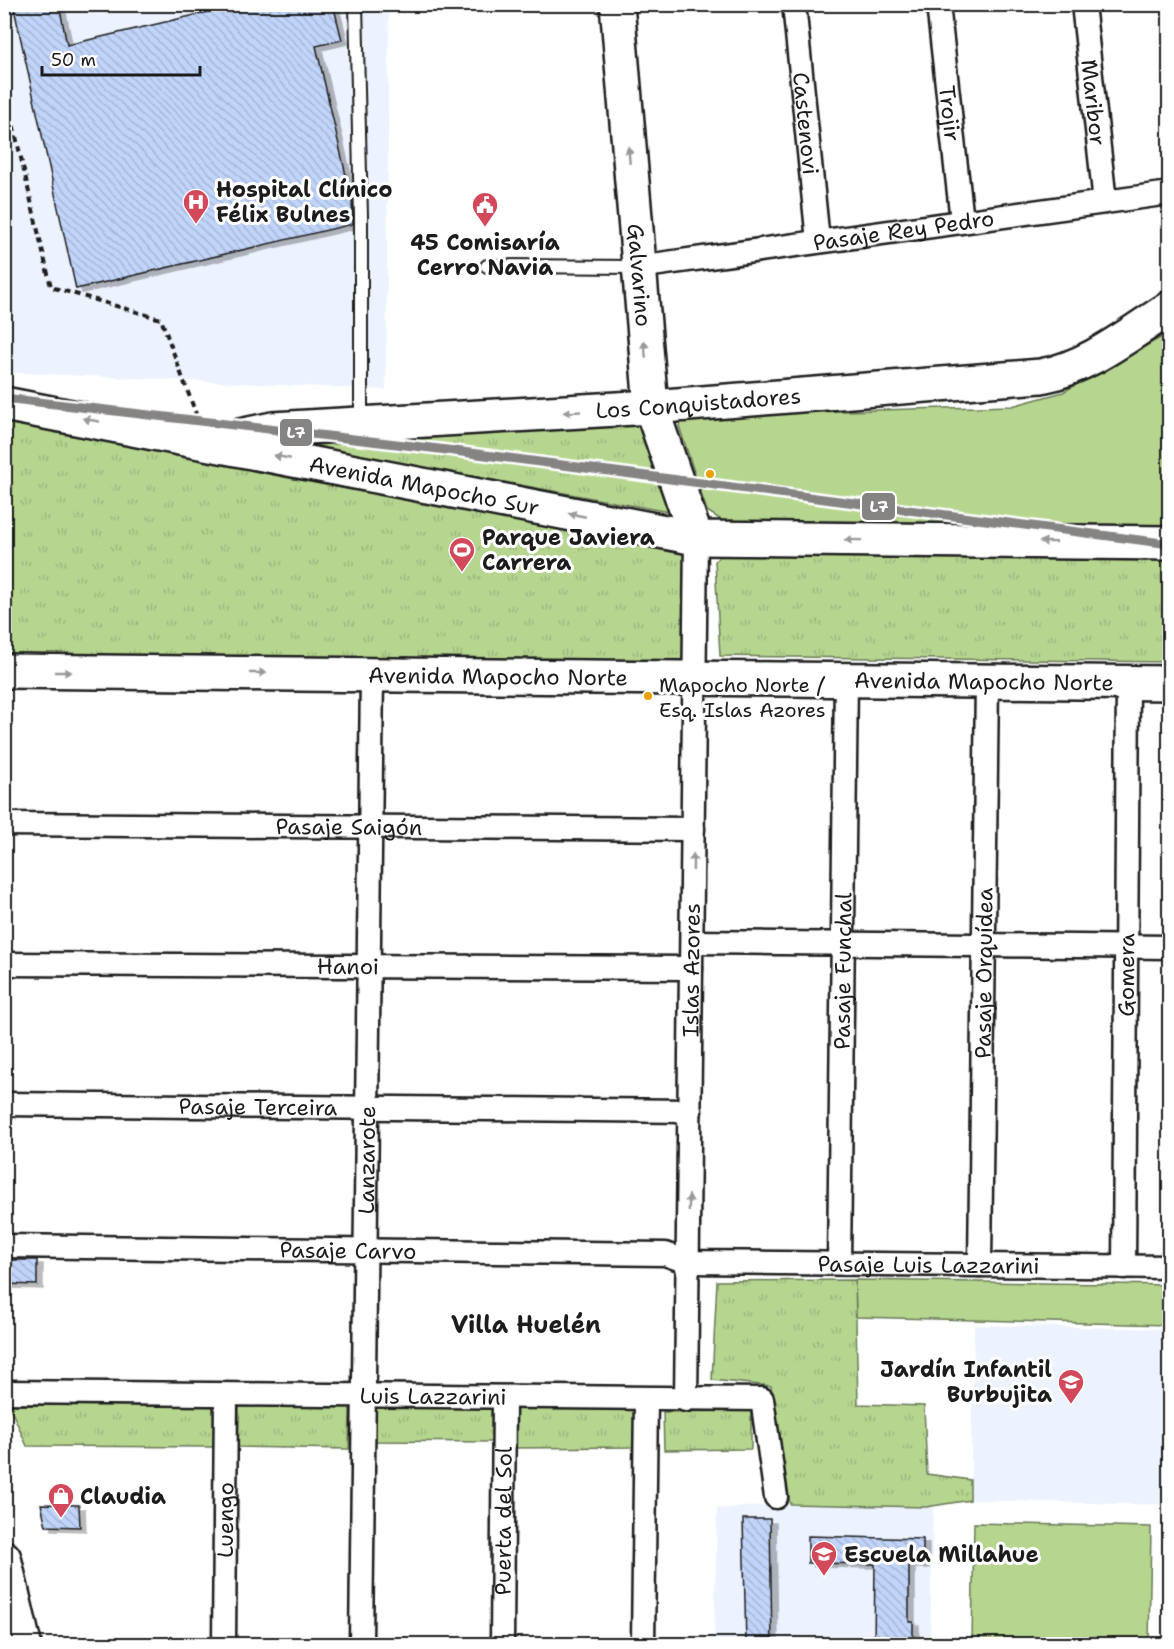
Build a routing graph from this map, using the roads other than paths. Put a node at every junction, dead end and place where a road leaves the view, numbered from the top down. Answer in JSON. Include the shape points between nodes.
{"nodes":[{"id":1,"x":356,"y":4,"type":"edge"},
{"id":2,"x":617,"y":4,"type":"edge"},
{"id":3,"x":794,"y":4,"type":"edge"},
{"id":4,"x":938,"y":4,"type":"edge"},
{"id":5,"x":1083,"y":4,"type":"edge"},
{"id":6,"x":1170,"y":193,"type":"edge"},
{"id":7,"x":1105,"y":202,"type":"junction"},
{"id":8,"x":962,"y":221,"type":"junction"},
{"id":9,"x":818,"y":241,"type":"junction"},
{"id":10,"x":487,"y":266,"type":"dead end"},
{"id":11,"x":638,"y":267,"type":"junction"},
{"id":12,"x":1170,"y":308,"type":"edge"},
{"id":13,"x":4,"y":404,"type":"edge"},
{"id":14,"x":651,"y":407,"type":"junction"},
{"id":15,"x":361,"y":423,"type":"junction"},
{"id":16,"x":207,"y":443,"type":"junction"},
{"id":17,"x":696,"y":538,"type":"junction"},
{"id":18,"x":1170,"y":543,"type":"edge"},
{"id":19,"x":4,"y":671,"type":"edge"},
{"id":20,"x":372,"y":675,"type":"junction"},
{"id":21,"x":695,"y":677,"type":"junction"},
{"id":22,"x":846,"y":679,"type":"junction"},
{"id":23,"x":987,"y":681,"type":"junction"},
{"id":24,"x":1128,"y":682,"type":"junction"},
{"id":25,"x":1170,"y":683,"type":"edge"},
{"id":26,"x":4,"y":825,"type":"edge"},
{"id":27,"x":370,"y":825,"type":"junction"},
{"id":28,"x":693,"y":829,"type":"junction"},
{"id":29,"x":692,"y":942,"type":"junction"},
{"id":30,"x":843,"y":943,"type":"junction"},
{"id":31,"x":984,"y":945,"type":"junction"},
{"id":32,"x":1126,"y":946,"type":"junction"},
{"id":33,"x":1170,"y":947,"type":"edge"},
{"id":34,"x":4,"y":964,"type":"edge"},
{"id":35,"x":369,"y":966,"type":"junction"},
{"id":36,"x":691,"y":968,"type":"junction"},
{"id":37,"x":4,"y":1104,"type":"edge"},
{"id":38,"x":367,"y":1108,"type":"junction"},
{"id":39,"x":690,"y":1111,"type":"junction"},
{"id":40,"x":4,"y":1246,"type":"edge"},
{"id":41,"x":366,"y":1251,"type":"junction"},
{"id":42,"x":688,"y":1262,"type":"junction"},
{"id":43,"x":839,"y":1263,"type":"junction"},
{"id":44,"x":980,"y":1265,"type":"junction"},
{"id":45,"x":1124,"y":1266,"type":"junction"},
{"id":46,"x":1170,"y":1267,"type":"edge"},
{"id":47,"x":4,"y":1392,"type":"edge"},
{"id":48,"x":226,"y":1395,"type":"junction"},
{"id":49,"x":364,"y":1396,"type":"junction"},
{"id":50,"x":504,"y":1398,"type":"junction"},
{"id":51,"x":646,"y":1399,"type":"junction"},
{"id":52,"x":686,"y":1400,"type":"junction"},
{"id":53,"x":776,"y":1497,"type":"dead end"},
{"id":54,"x":5,"y":1564,"type":"edge"},
{"id":55,"x":24,"y":1644,"type":"edge"},
{"id":56,"x":224,"y":1644,"type":"edge"},
{"id":57,"x":361,"y":1644,"type":"edge"},
{"id":58,"x":502,"y":1644,"type":"edge"},
{"id":59,"x":643,"y":1644,"type":"edge"}],
"edges":[{"from":1,"to":15,"type":"lane"},
{"from":11,"to":2,"type":"main road","name":"Galvarino","one_way":true},
{"from":3,"to":9,"type":"street","name":"Castenovi"},
{"from":4,"to":8,"type":"street","name":"Trojir"},
{"from":5,"to":7,"type":"street","name":"Maribor"},
{"from":6,"to":7,"type":"street","name":"Pasaje Rey Pedro"},
{"from":7,"to":8,"type":"street","name":"Pasaje Rey Pedro"},
{"from":8,"to":9,"type":"street","name":"Pasaje Rey Pedro"},
{"from":9,"to":11,"type":"street","name":"Pasaje Rey Pedro"},
{"from":10,"to":11,"type":"lane"},
{"from":14,"to":11,"type":"main road","name":"Galvarino","one_way":true},
{"from":12,"to":14,"type":"main road","name":"Los Conquistadores","via":[[1100,353],[1048,375]]},
{"from":16,"to":13,"type":"main road","name":"Avenida Mapocho Sur","one_way":true},
{"from":14,"to":15,"type":"main road","name":"Los Conquistadores","one_way":true},
{"from":14,"to":17,"type":"main road","name":"Galvarino"},
{"from":15,"to":16,"type":"main road","name":"Los Conquistadores","via":[[273,429]]},
{"from":17,"to":16,"type":"main road","name":"Avenida Mapocho Sur","one_way":true},
{"from":18,"to":17,"type":"main road","name":"Avenida Mapocho Sur","one_way":true},
{"from":17,"to":21,"type":"street","name":"Islas Azores"},
{"from":19,"to":20,"type":"main road","name":"Avenida Mapocho Norte","one_way":true},
{"from":20,"to":21,"type":"main road","name":"Avenida Mapocho Norte"},
{"from":20,"to":27,"type":"street","name":"Lanzarote"},
{"from":21,"to":22,"type":"main road","name":"Avenida Mapocho Norte"},
{"from":21,"to":28,"type":"street","name":"Islas Azores"},
{"from":22,"to":23,"type":"main road","name":"Avenida Mapocho Norte"},
{"from":22,"to":30,"type":"street","name":"Pasaje Funchal"},
{"from":23,"to":24,"type":"main road","name":"Avenida Mapocho Norte"},
{"from":23,"to":31,"type":"street","name":"Pasaje Orquídea"},
{"from":24,"to":25,"type":"main road","name":"Avenida Mapocho Norte"},
{"from":24,"to":32,"type":"street","name":"Gomera"},
{"from":26,"to":27,"type":"street","name":"Pasaje Saigón"},
{"from":27,"to":28,"type":"street","name":"Pasaje Saigón"},
{"from":27,"to":35,"type":"street","name":"Lanzarote"},
{"from":29,"to":28,"type":"street","name":"Islas Azores","one_way":true},
{"from":29,"to":30,"type":"street"},
{"from":29,"to":36,"type":"street","name":"Islas Azores"},
{"from":30,"to":31,"type":"street"},
{"from":30,"to":43,"type":"street","name":"Pasaje Funchal"},
{"from":31,"to":32,"type":"street"},
{"from":31,"to":44,"type":"street","name":"Pasaje Orquídea"},
{"from":32,"to":33,"type":"street"},
{"from":32,"to":45,"type":"street","name":"Gomera"},
{"from":34,"to":35,"type":"street","name":"Hanoi"},
{"from":35,"to":36,"type":"street","name":"Hanoi"},
{"from":35,"to":38,"type":"street","name":"Lanzarote"},
{"from":36,"to":39,"type":"street","name":"Islas Azores"},
{"from":37,"to":38,"type":"street","name":"Pasaje Terceira"},
{"from":38,"to":39,"type":"street","name":"Pasaje Terceira"},
{"from":38,"to":41,"type":"street","name":"Lanzarote"},
{"from":42,"to":39,"type":"street","name":"Islas Azores","one_way":true},
{"from":40,"to":41,"type":"street","name":"Pasaje Carvo"},
{"from":41,"to":42,"type":"street","name":"Pasaje Carvo","via":[[665,1254]]},
{"from":41,"to":49,"type":"street","name":"Lanzarote"},
{"from":42,"to":43,"type":"street","name":"Pasaje Luis Lazzarini"},
{"from":42,"to":52,"type":"street","name":"Islas Azores"},
{"from":43,"to":44,"type":"street","name":"Pasaje Luis Lazzarini"},
{"from":44,"to":45,"type":"street","name":"Pasaje Luis Lazzarini"},
{"from":45,"to":46,"type":"street","name":"Pasaje Luis Lazzarini"},
{"from":47,"to":48,"type":"street","name":"Luis Lazzarini"},
{"from":48,"to":49,"type":"street","name":"Luis Lazzarini"},
{"from":48,"to":56,"type":"street","name":"Luengo"},
{"from":49,"to":50,"type":"street","name":"Luis Lazzarini"},
{"from":49,"to":57,"type":"street","name":"Lanzarote"},
{"from":50,"to":51,"type":"street","name":"Luis Lazzarini"},
{"from":50,"to":58,"type":"street","name":"Puerta del Sol"},
{"from":51,"to":52,"type":"street","name":"Luis Lazzarini"},
{"from":51,"to":59,"type":"street"},
{"from":52,"to":53,"type":"street","name":"Luis Lazzarini","via":[[762,1399]]},
{"from":54,"to":55,"type":"main road"}]}
